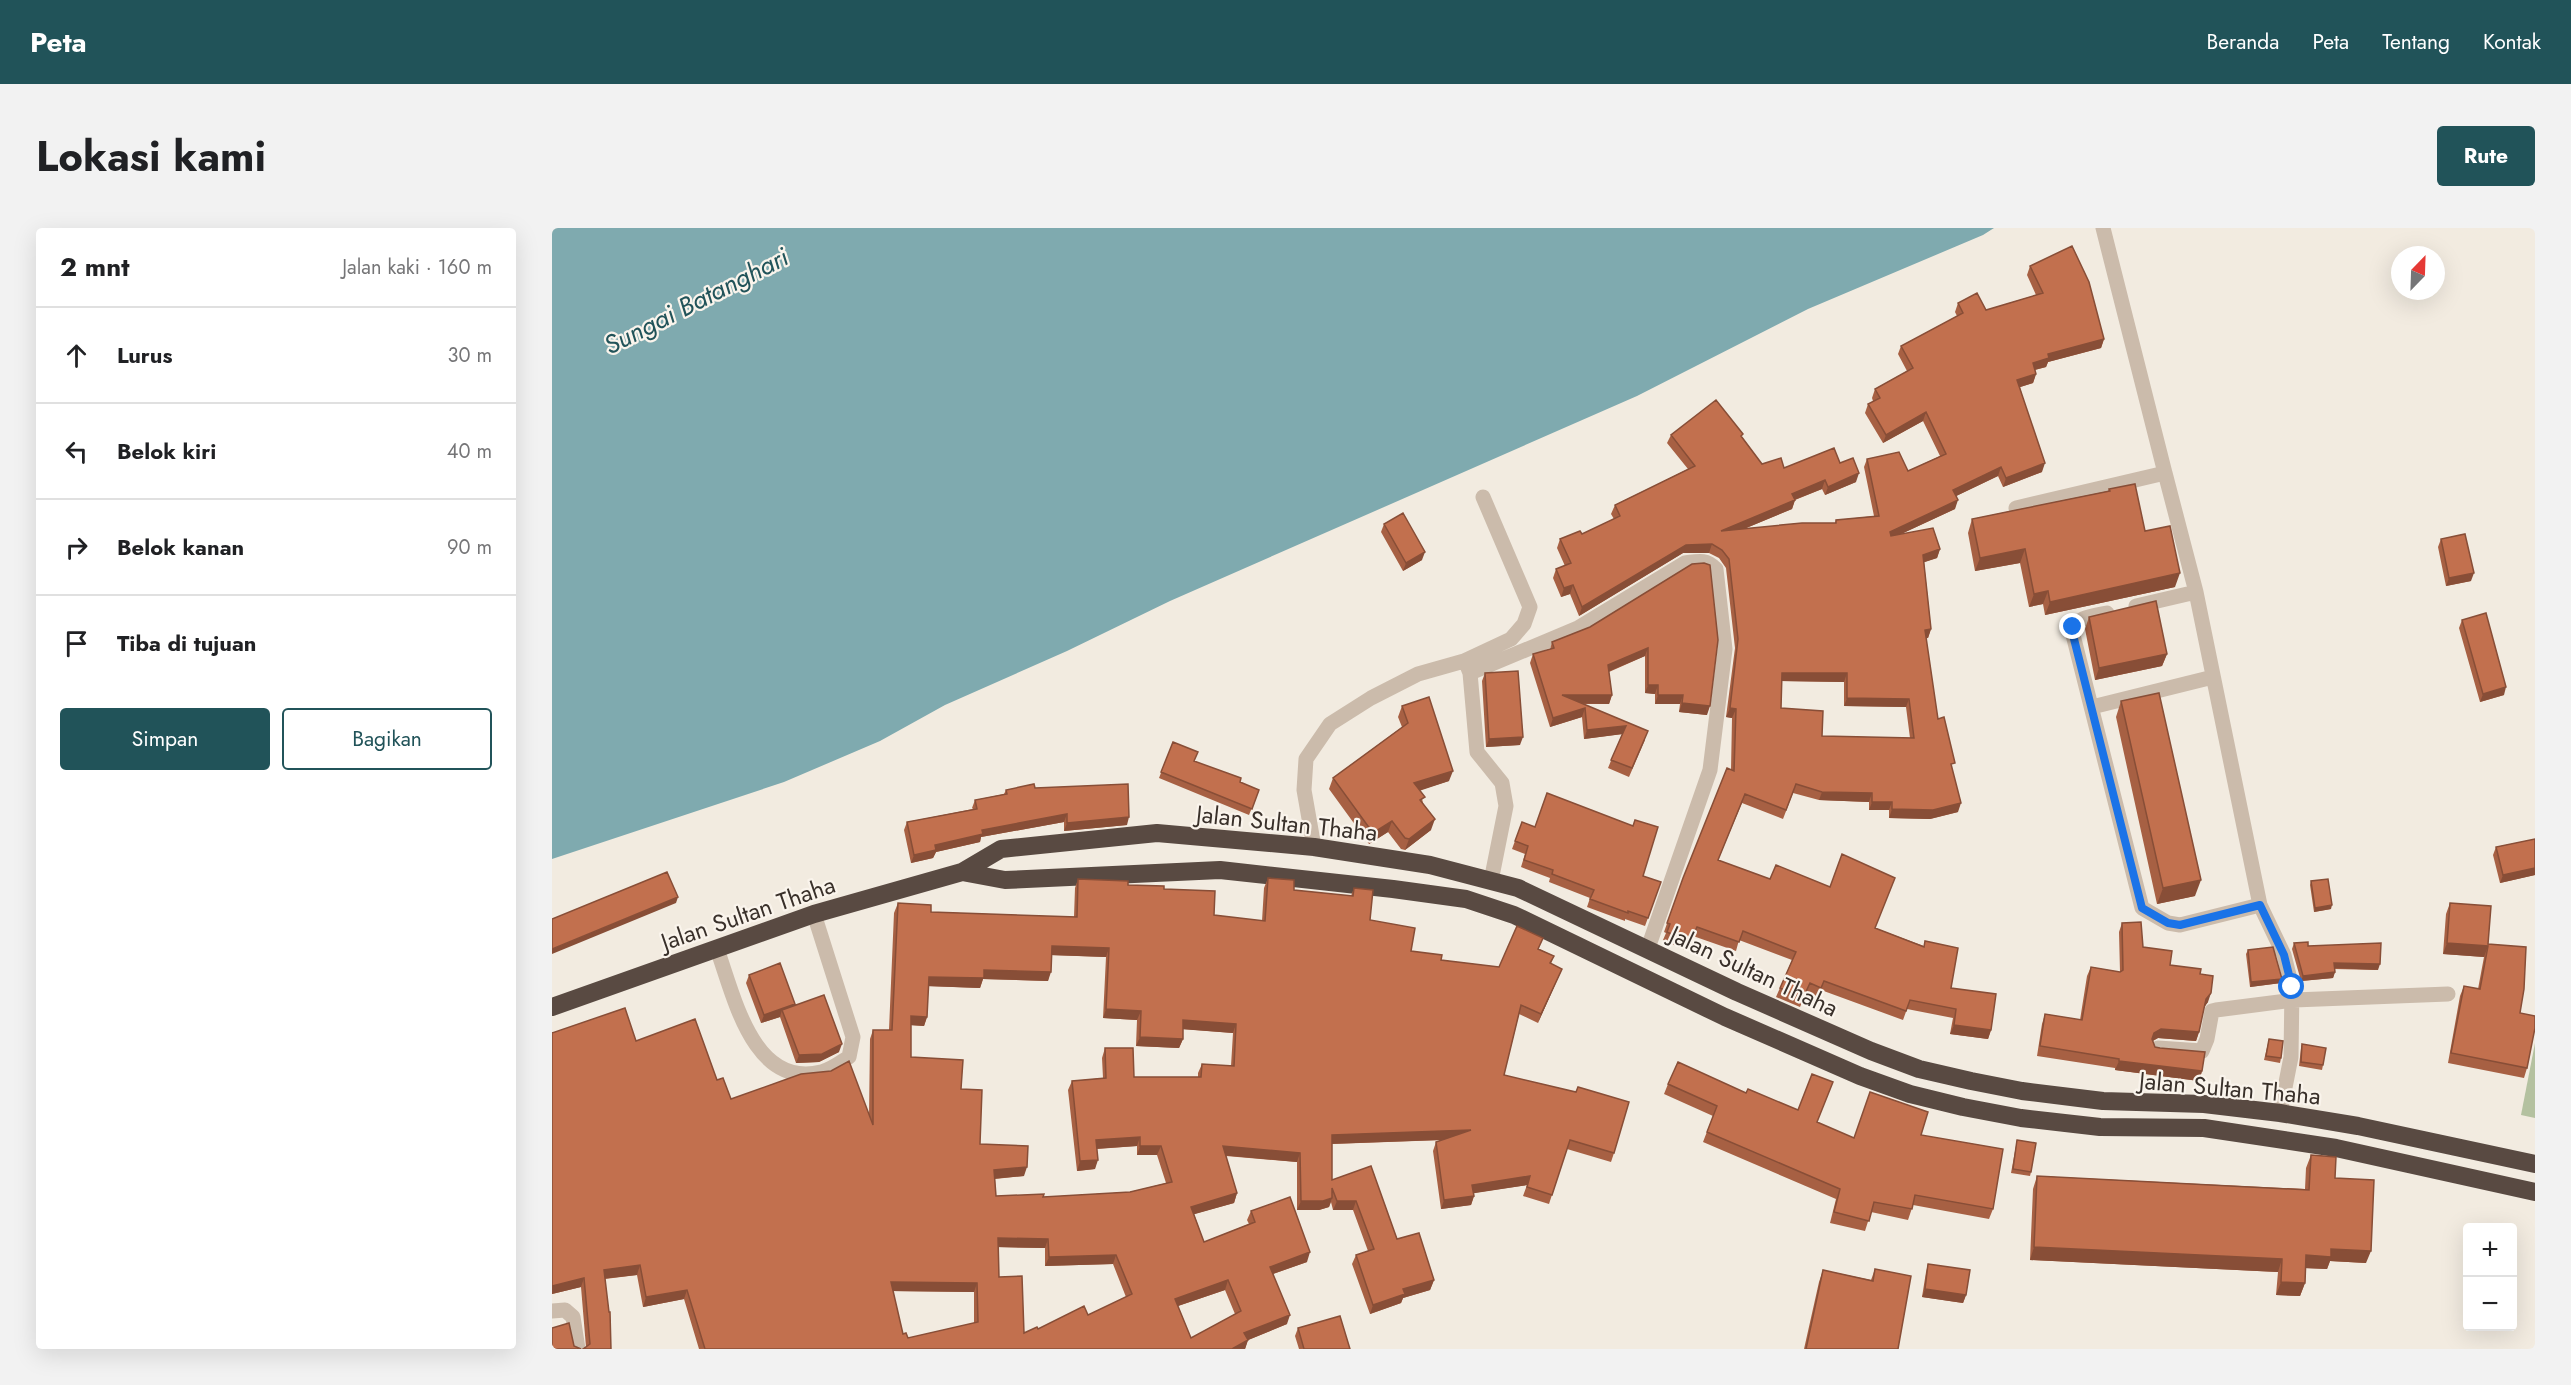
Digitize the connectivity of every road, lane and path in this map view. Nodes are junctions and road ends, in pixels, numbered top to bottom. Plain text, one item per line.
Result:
1 (2103, 228) edge
2 (2165, 473) junction
3 (1483, 497) dead end
4 (2016, 508) edge
5 (2196, 592) junction
6 (1467, 667) junction
7 (2213, 677) junction
8 (2092, 707) junction
9 (1314, 846) junction
10 (962, 872) junction
11 (1312, 880) junction
12 (1491, 881) junction
13 (2260, 905) junction
14 (814, 914) junction
15 (1648, 948) junction
16 (717, 950) junction
17 (1737, 992) junction
18 (2448, 994) dead end
19 (2294, 1000) junction
20 (552, 1007) edge
21 (1725, 1017) junction
22 (2158, 1047) edge
23 (2280, 1113) junction
24 (2276, 1140) junction
25 (2535, 1164) edge
26 (2535, 1192) edge
27 (552, 1311) edge
28 (578, 1349) edge

1 - 2 street
2 - 4 street
2 - 5 street
3 - 6 street
5 - 7 street
5 - 8 street
6 - 9 street
6 - 12 street
6 - 15 street
7 - 8 street
7 - 13 street
8 - 13 street
9 - 10 highway, Jalan Sultan Thaha
9 - 11 highway
9 - 12 highway, Jalan Sultan Thaha
10 - 11 highway, Jalan Sultan Thaha
10 - 14 highway, Jalan Sultan Thaha
11 - 21 highway, Jalan Sultan Thaha
12 - 15 highway, Jalan Sultan Thaha
13 - 19 street
14 - 16 highway, Jalan Sultan Thaha
14 - 16 street
15 - 17 highway, Jalan Sultan Thaha
16 - 20 highway, Jalan Sultan Thaha
17 - 21 highway
17 - 23 highway, Jalan Sultan Thaha
18 - 19 street
19 - 22 street
19 - 23 street
21 - 24 highway, Jalan Sultan Thaha
23 - 24 highway
23 - 25 highway, Jalan Sultan Thaha
24 - 26 highway, Jalan Sultan Thaha
27 - 28 street

